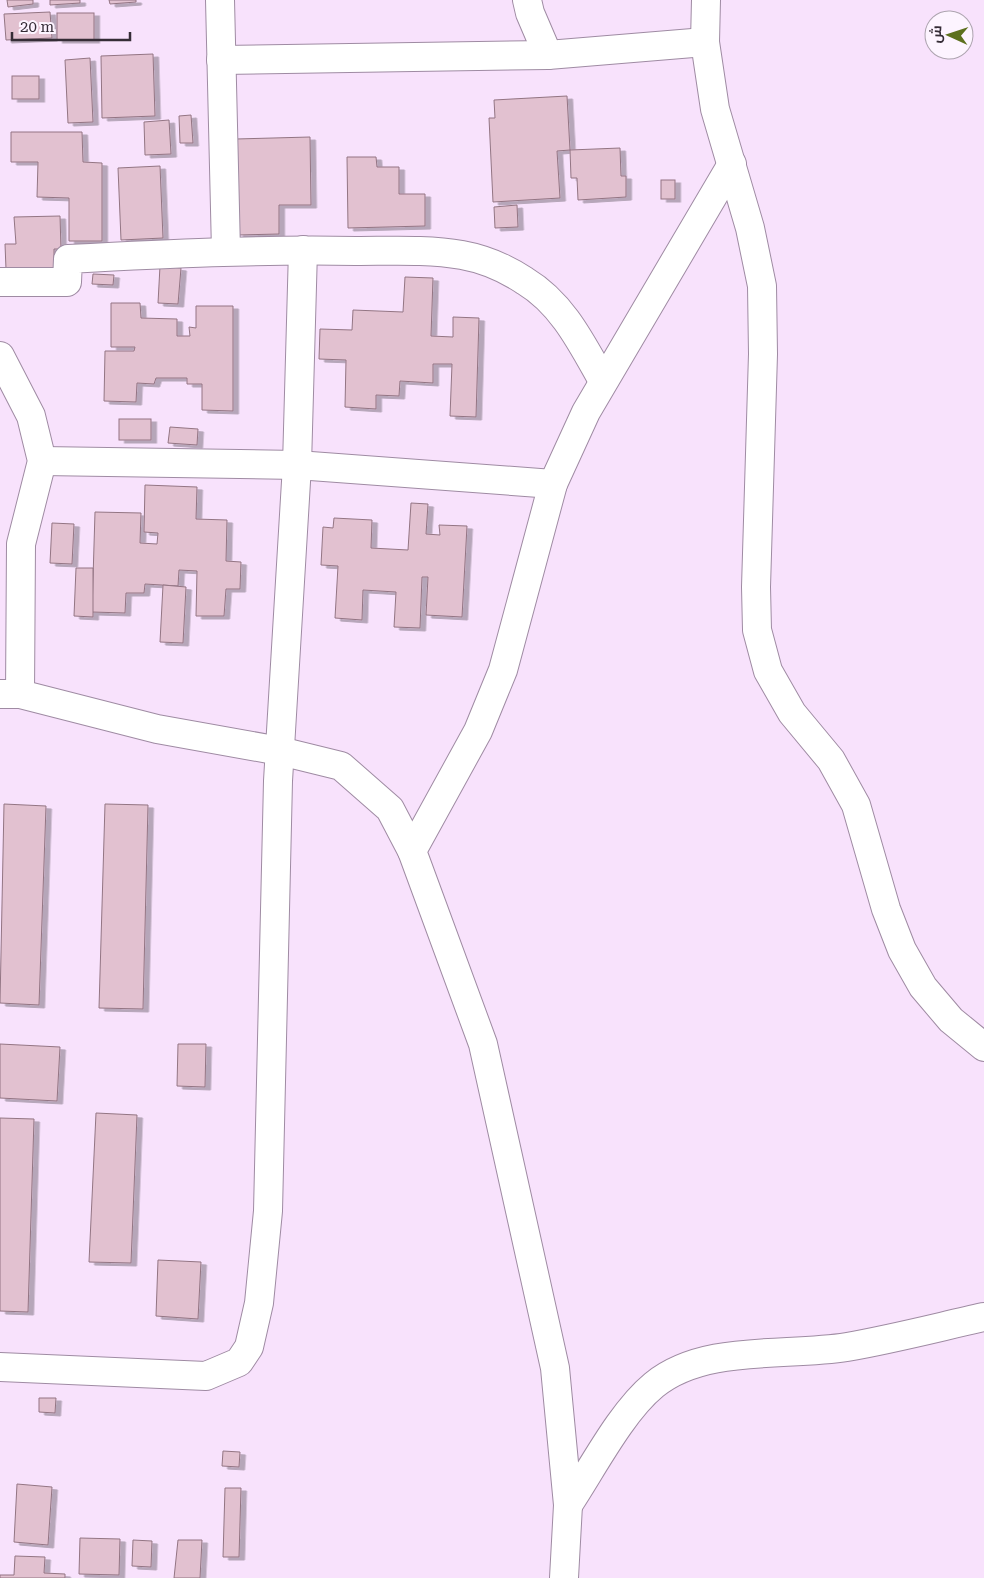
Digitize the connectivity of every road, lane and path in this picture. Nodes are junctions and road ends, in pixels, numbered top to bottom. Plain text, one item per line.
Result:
1 (220, 0) edge
2 (527, 0) edge
3 (706, 0) edge
4 (705, 42) junction
5 (548, 54) junction
6 (222, 60) junction
7 (732, 164) junction
8 (303, 250) junction
9 (226, 251) junction
10 (0, 282) edge
11 (0, 356) edge
12 (603, 381) junction
13 (42, 461) junction
14 (297, 465) junction
15 (553, 484) junction
16 (10, 694) edge
17 (280, 751) junction
18 (412, 851) junction
19 (984, 1048) edge
20 (984, 1317) edge
21 (0, 1367) edge
22 (568, 1505) junction
23 (564, 1578) edge

1 - 6 street
2 - 5 street
3 - 4 street
4 - 5 street
4 - 7 street
5 - 6 street
6 - 9 street
7 - 12 street
7 - 19 street
8 - 9 street
8 - 12 street
8 - 14 street
9 - 10 street
11 - 13 street
12 - 15 street
13 - 14 street
13 - 16 street
14 - 15 street
14 - 17 street
15 - 18 street
16 - 17 street
17 - 18 street
17 - 21 street
18 - 22 street
20 - 22 street
22 - 23 street

